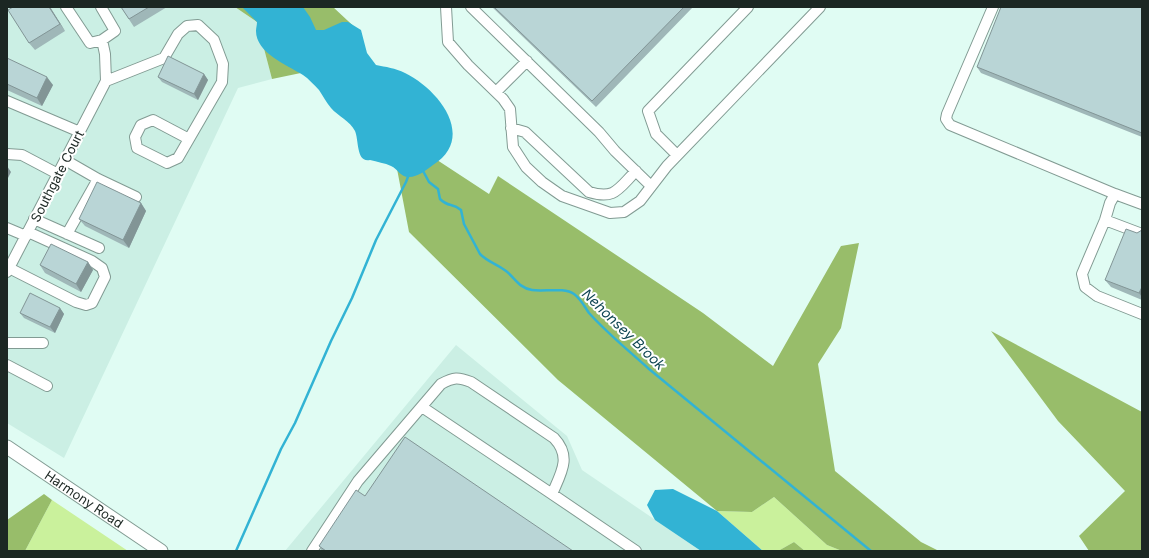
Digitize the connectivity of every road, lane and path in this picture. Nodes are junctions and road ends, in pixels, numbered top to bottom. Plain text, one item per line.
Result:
1 (66, 7) edge
2 (100, 7) edge
3 (446, 7) edge
4 (471, 7) edge
5 (748, 7) edge
6 (820, 7) edge
7 (993, 7) edge
8 (102, 40) junction
9 (527, 61) junction
10 (106, 81) junction
11 (496, 92) junction
12 (7, 101) edge
13 (511, 128) junction
14 (80, 132) junction
15 (189, 139) junction
16 (7, 154) edge
17 (677, 155) junction
18 (65, 160) junction
19 (636, 171) junction
20 (58, 174) junction
21 (98, 179) junction
22 (651, 186) junction
23 (1115, 194) junction
24 (136, 197) dead end
25 (1142, 204) edge
26 (34, 219) junction
27 (1105, 220) junction
28 (7, 228) edge
29 (27, 234) junction
30 (67, 234) junction
31 (1142, 234) edge
32 (99, 248) dead end
33 (8, 270) edge
34 (1142, 314) edge
35 (43, 343) dead end
36 (7, 344) edge
37 (7, 365) edge
38 (47, 386) dead end
39 (422, 407) junction
40 (7, 447) edge
41 (552, 494) junction
42 (161, 551) edge
43 (312, 551) edge
44 (636, 551) edge

1 - 8 street
2 - 8 street
3 - 11 street
4 - 9 street
5 - 17 street
6 - 17 street
7 - 23 street
8 - 10 street
9 - 11 street
9 - 19 street
10 - 14 street, Southgate Court
10 - 15 street
11 - 13 street
12 - 14 street
13 - 19 street
13 - 22 street
14 - 18 street, Southgate Court
15 - 15 street
16 - 20 street
17 - 22 street
18 - 20 street, Southgate Court
18 - 21 street
19 - 22 street
20 - 26 street, Southgate Court
21 - 24 street
21 - 30 street
23 - 25 street
23 - 27 street
26 - 29 street, Southgate Court
26 - 30 street
27 - 31 street
27 - 34 street
28 - 29 street
29 - 33 street, Southgate Court
29 - 33 street
30 - 32 street
35 - 36 street
37 - 38 street
39 - 41 street
39 - 41 street
39 - 43 street
40 - 42 main road, Harmony Road
41 - 44 street

